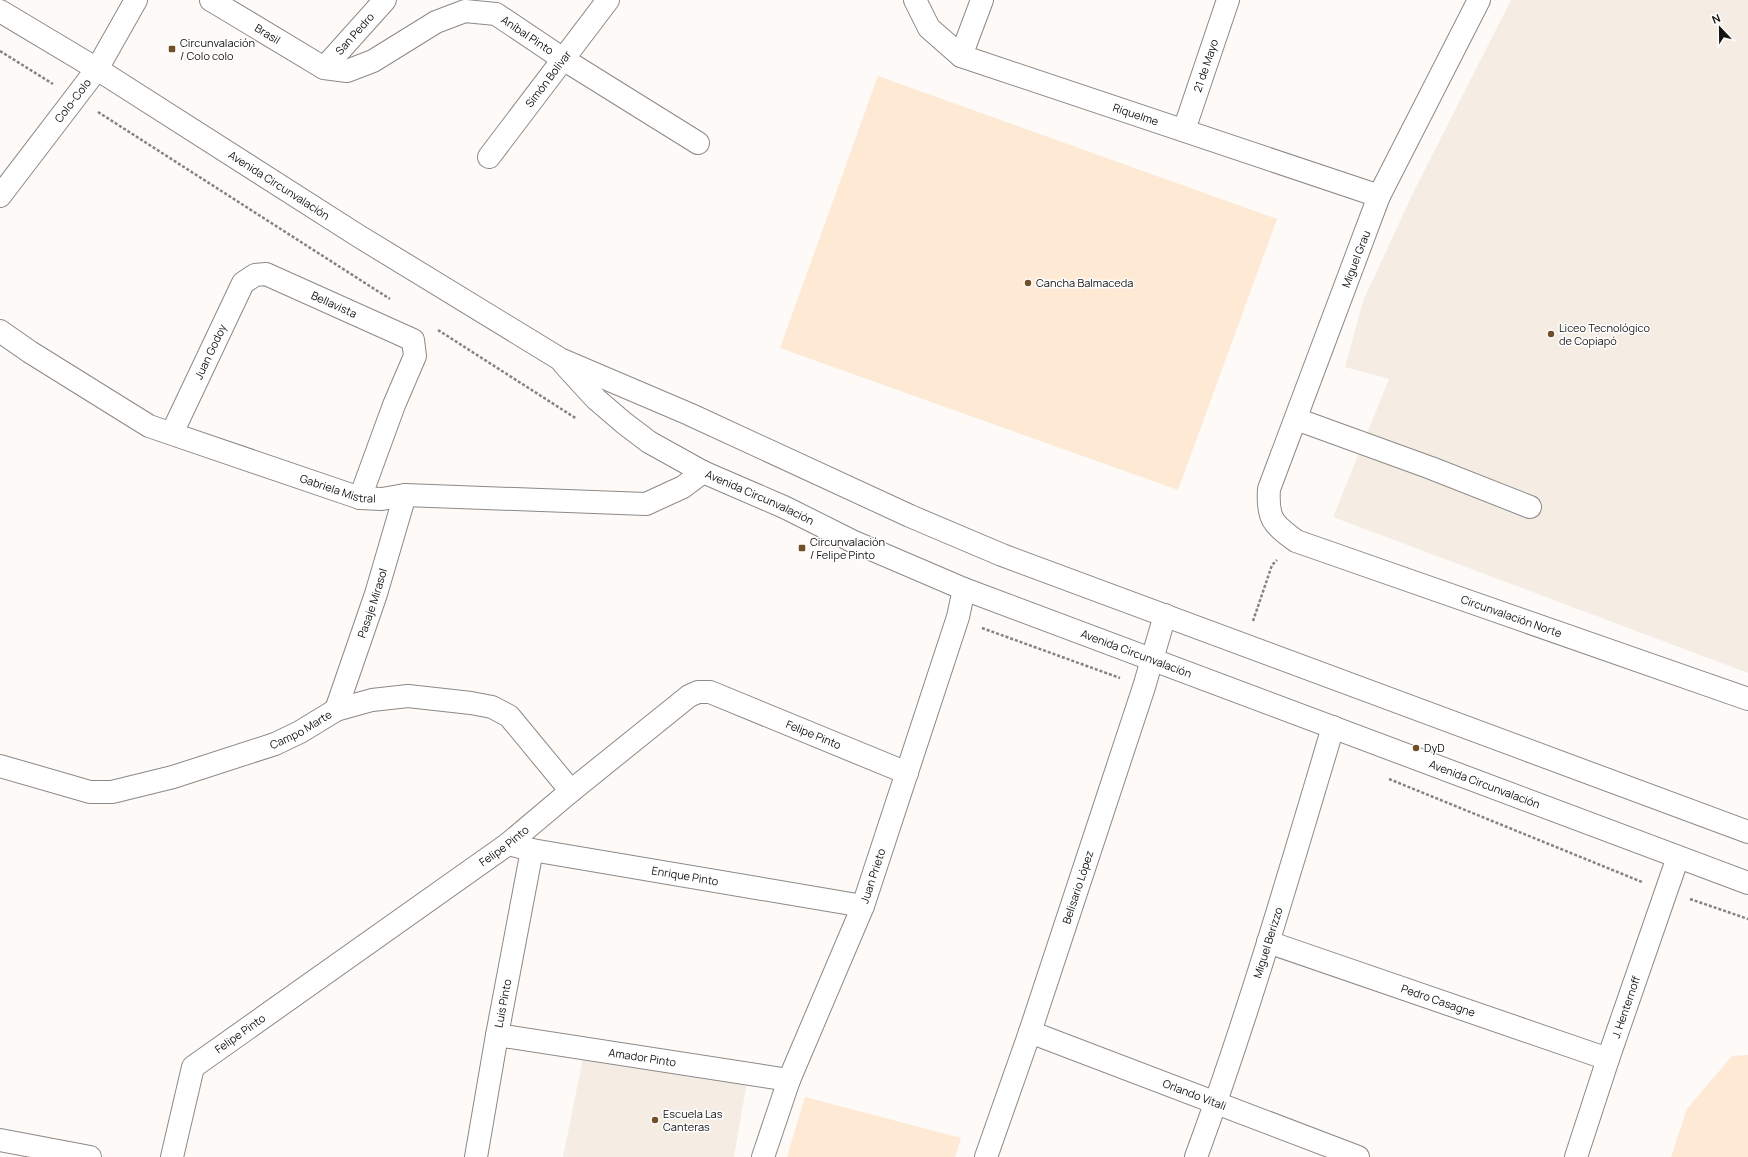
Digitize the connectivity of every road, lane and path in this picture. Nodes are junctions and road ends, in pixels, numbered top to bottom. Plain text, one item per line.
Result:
1 (136, 0) edge
2 (211, 0) edge
3 (385, 0) edge
4 (608, 0) edge
5 (915, 0) edge
6 (982, 0) edge
7 (1228, 0) edge
8 (1478, 0) edge
9 (0, 11) edge
10 (961, 56) junction
11 (563, 59) junction
12 (324, 68) junction
13 (97, 69) junction
14 (1184, 130) junction
15 (698, 143) dead end
16 (489, 157) dead end
17 (0, 196) edge
18 (1379, 196) junction
19 (255, 275) joint
20 (0, 331) edge
21 (560, 359) junction
22 (1296, 418) junction
23 (172, 433) junction
24 (703, 472) junction
25 (405, 495) junction
26 (360, 498) junction
27 (1530, 507) dead end
28 (1277, 527) joint
29 (1296, 541) junction
30 (964, 589) junction
31 (1165, 615) junction
32 (1245, 645) junction
33 (1152, 660) junction
34 (1748, 699) edge
35 (336, 710) junction
36 (1333, 727) junction
37 (0, 766) edge
38 (908, 773) junction
39 (571, 791) junction
40 (1748, 832) edge
41 (508, 844) junction
42 (532, 850) junction
43 (1678, 857) junction
44 (1748, 883) edge
45 (863, 906) junction
46 (1268, 942) junction
47 (1030, 1032) junction
48 (497, 1035) junction
49 (1608, 1059) junction
50 (789, 1080) junction
51 (1216, 1103) junction
52 (0, 1140) edge
53 (90, 1157) edge
54 (172, 1157) edge
55 (476, 1157) edge
56 (763, 1157) edge
57 (986, 1157) edge
58 (1196, 1157) edge
59 (1358, 1157) edge
60 (1576, 1157) edge

1 - 13 street, Colo-Colo
2 - 12 street, Brasil
3 - 12 street, San Pedro
4 - 11 street, Simón Bolívar
5 - 10 street, Riquelme
6 - 10 street
7 - 14 street, 21 de Mayo
8 - 18 street, Miguel Grau
9 - 13 street, Avenida Circunvalación
10 - 14 street, Riquelme
11 - 12 street, Aníbal Pinto
11 - 15 street, Aníbal Pinto
11 - 16 street, Simón Bolívar
13 - 17 street, Colo-Colo
13 - 21 street, Avenida Circunvalación
14 - 18 street, Riquelme
18 - 22 street, Miguel Grau
19 - 23 street, Juan Godoy
19 - 26 street, Bellavista
20 - 23 street, Gabriela Mistral
21 - 24 street, Avenida Circunvalación
21 - 31 street, Avenida Circunvalación
22 - 27 street
22 - 28 street, Miguel Grau
23 - 26 street, Gabriela Mistral
24 - 25 street, Gabriela Mistral
24 - 30 street, Avenida Circunvalación
25 - 26 street, Gabriela Mistral
25 - 35 street, Pasaje Mirasol
28 - 29 street, Circunvalación Norte
29 - 32 path
29 - 34 street, Circunvalación Norte
30 - 33 street, Avenida Circunvalación
30 - 38 street, Juan Prieto
31 - 32 street, Avenida Circunvalación
31 - 33 street, Belisario López
32 - 40 street, Avenida Circunvalación
33 - 36 street, Avenida Circunvalación
33 - 47 street, Belisario López
35 - 37 street, Campo Marte
35 - 39 street, Campo Marte
36 - 43 street, Avenida Circunvalación
36 - 46 street, Miguel Berizzo
38 - 39 street, Felipe Pinto
38 - 45 street, Juan Prieto
39 - 41 street, Felipe Pinto
41 - 42 street, Enrique Pinto
41 - 54 street, Felipe Pinto
42 - 45 street, Enrique Pinto
42 - 48 street, Luis Pinto
43 - 44 street, Avenida Circunvalación
43 - 49 street, J. Henternoff
45 - 50 street, Juan Prieto
46 - 49 street, Pedro Casagne
46 - 51 street, Miguel Berizzo
47 - 51 street, Orlando Vitali
47 - 57 street, Belisario López
48 - 50 street, Amador Pinto
48 - 55 street, Luis Pinto
49 - 60 street, J. Henternoff
50 - 56 street, Juan Prieto
51 - 58 street, Miguel Berizzo
51 - 59 street, Orlando Vitali
52 - 53 street

